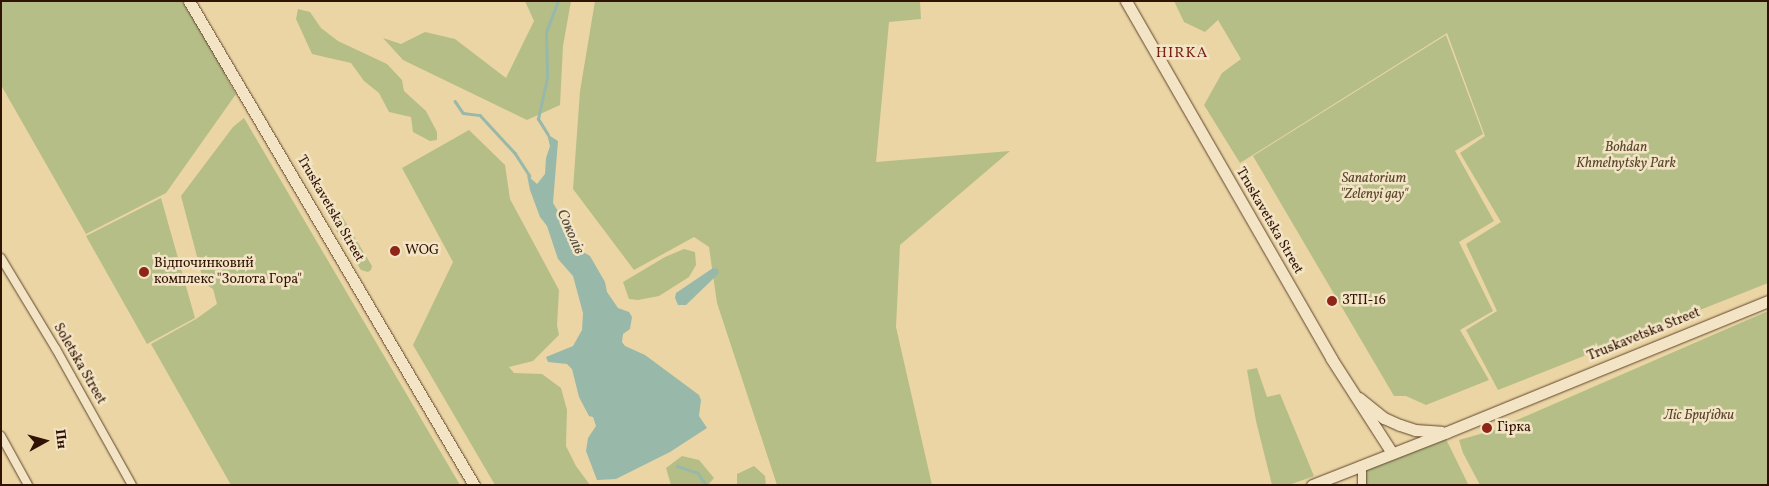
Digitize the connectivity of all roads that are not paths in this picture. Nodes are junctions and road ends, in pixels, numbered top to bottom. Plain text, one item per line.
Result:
1 (188, 1) edge
2 (1126, 1) edge
3 (1, 258) edge
4 (1768, 301) edge
5 (1350, 390) junction
6 (1447, 432) junction
7 (1, 436) edge
8 (1392, 453) junction
9 (1362, 465) junction
10 (28, 485) edge
11 (132, 485) edge
12 (474, 485) edge
13 (1312, 485) edge
14 (1362, 485) edge

1 - 12 main road, Truskavetska Street
2 - 5 main road, Truskavetska Street
3 - 11 street, Soletska Street
4 - 6 main road, Truskavetska Street
5 - 6 main road
5 - 8 main road, Truskavetska Street
6 - 8 main road, Truskavetska Street
7 - 10 street
8 - 9 main road, Truskavetska Street
9 - 13 main road, Truskavetska Street
9 - 14 street

